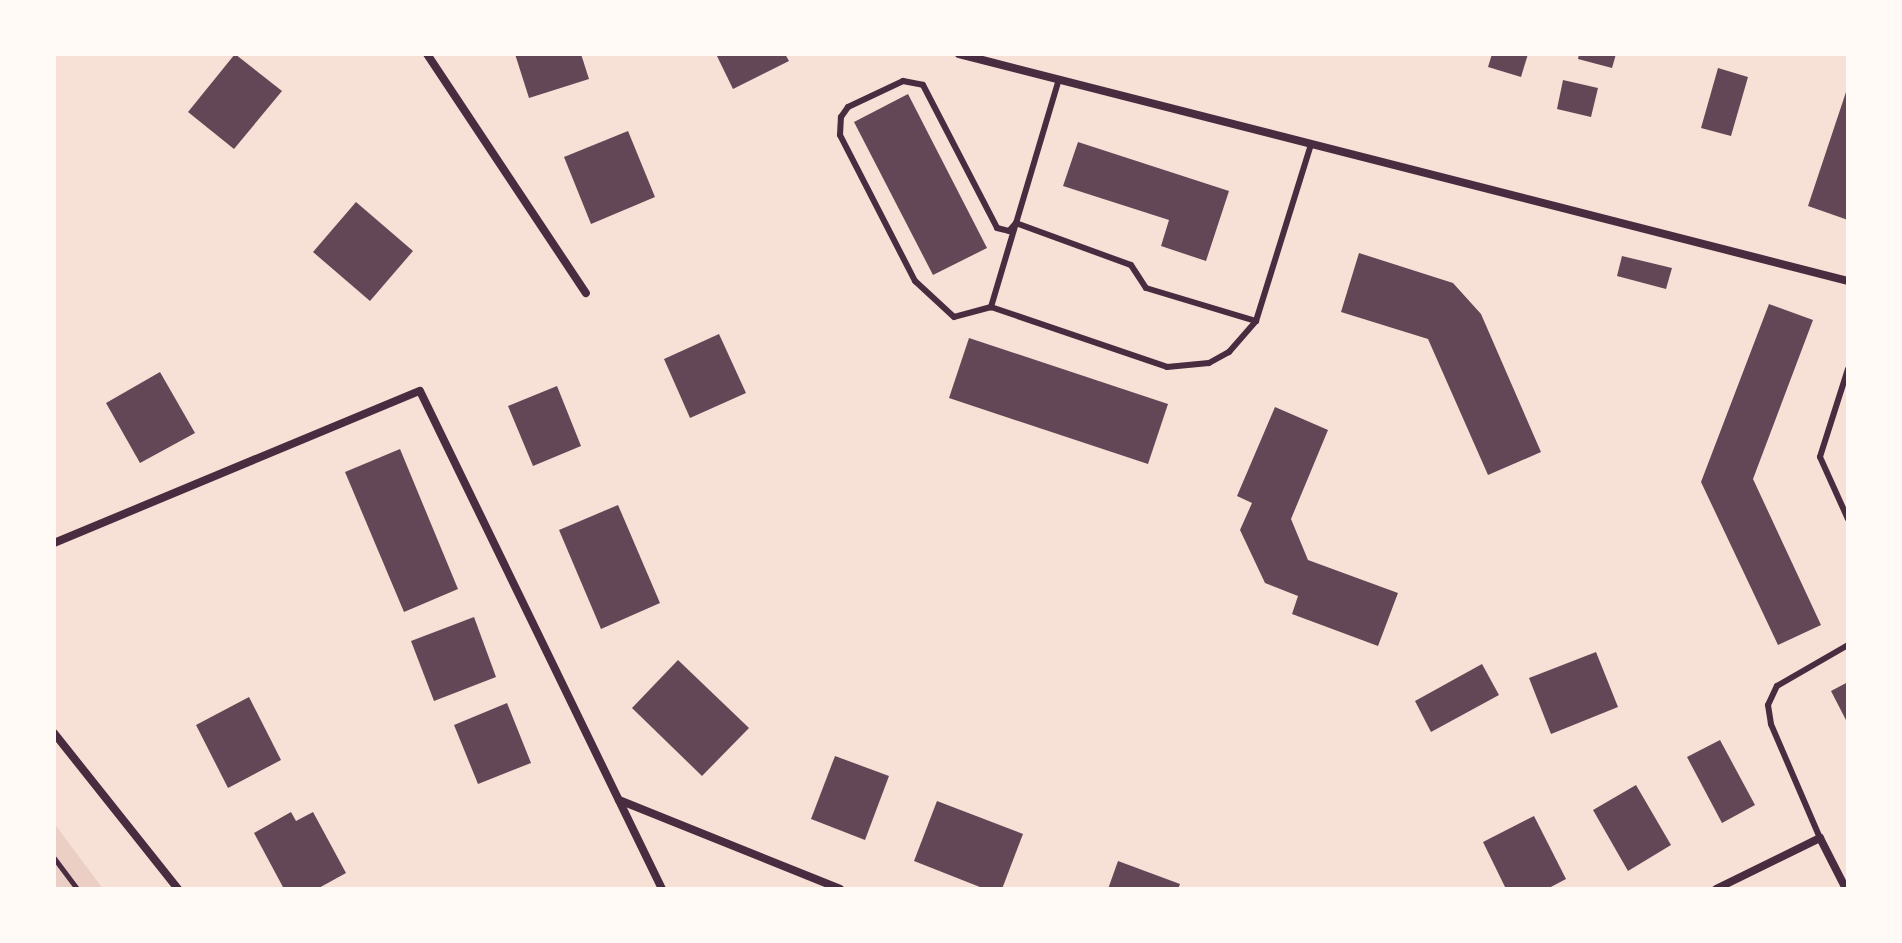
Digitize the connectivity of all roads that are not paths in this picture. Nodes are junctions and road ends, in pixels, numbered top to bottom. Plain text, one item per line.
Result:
1 (427, 54) edge
2 (959, 54) edge
3 (1059, 79) junction
4 (1311, 144) junction
5 (1016, 223) junction
6 (1848, 281) edge
7 (586, 293) dead end
8 (991, 307) junction
9 (1256, 321) junction
10 (1848, 369) edge
11 (1848, 519) edge
12 (54, 543) edge
13 (1848, 645) edge
14 (54, 733) edge
15 (618, 799) junction
16 (1820, 838) junction
17 (178, 889) edge
18 (662, 889) edge
19 (840, 889) edge
20 (1716, 889) edge
21 (1846, 889) edge

1 - 7 street
2 - 3 street
3 - 4 street
3 - 5 lane
4 - 6 street
4 - 9 lane
5 - 8 lane
5 - 8 lane
5 - 9 lane
8 - 9 lane
10 - 11 lane
12 - 15 street
13 - 16 lane
14 - 17 street
15 - 18 street
15 - 19 street
16 - 20 street
16 - 21 street

